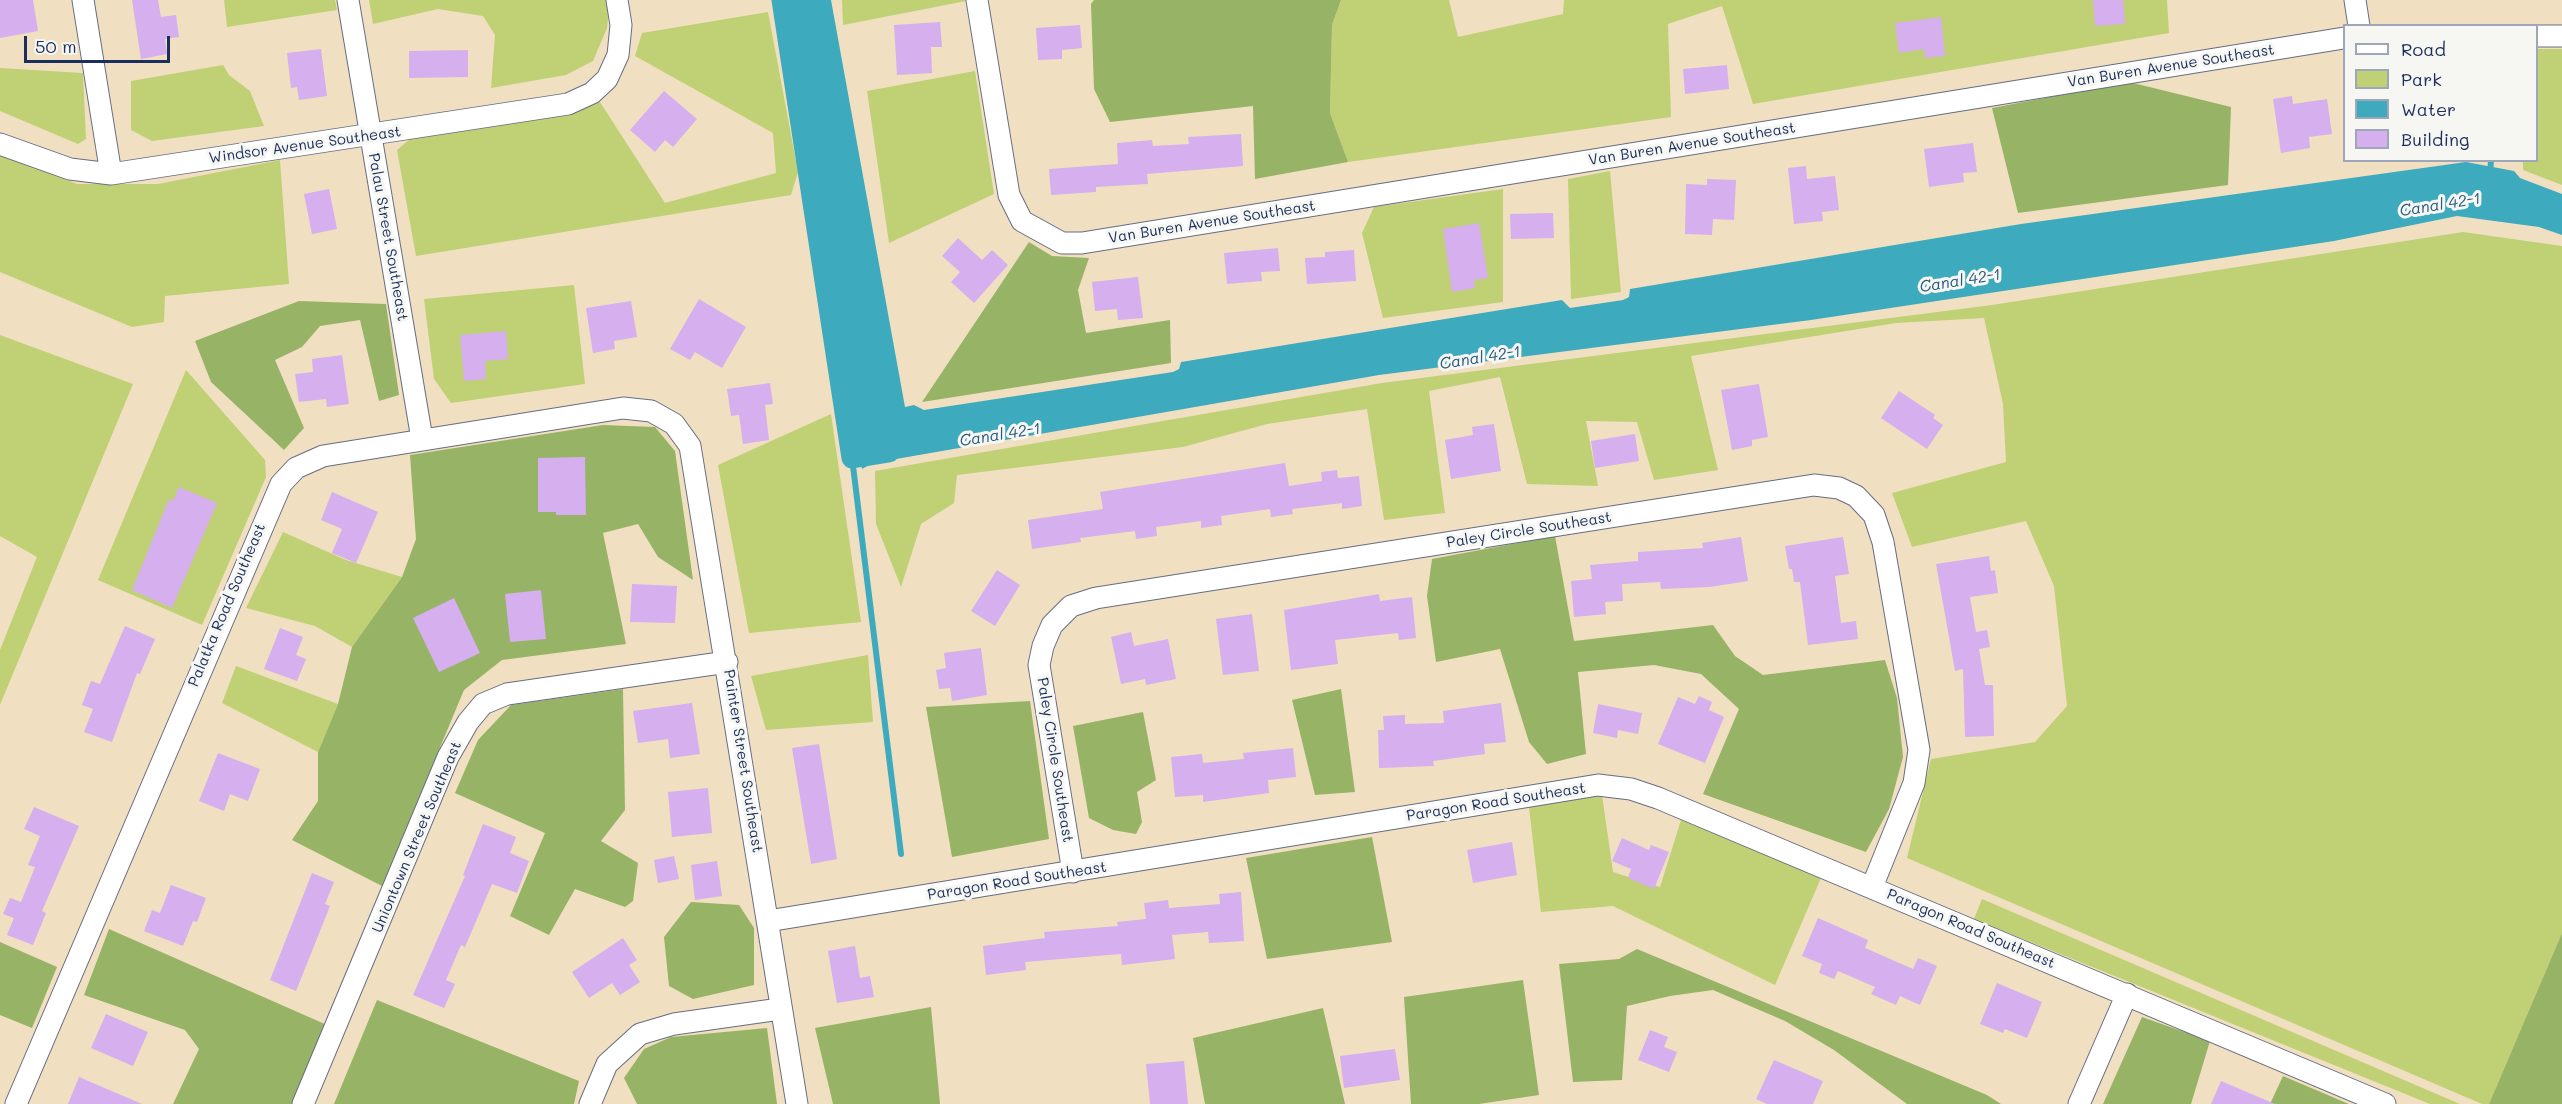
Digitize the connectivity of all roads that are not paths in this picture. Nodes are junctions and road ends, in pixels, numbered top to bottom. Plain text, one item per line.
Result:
1 (83, 0) edge
2 (348, 0) edge
3 (617, 0) edge
4 (977, 0) edge
5 (2355, 0) edge
6 (2359, 24) edge
7 (2538, 36) edge
8 (2562, 36) edge
9 (2343, 38) edge
10 (371, 135) junction
11 (0, 144) edge
12 (111, 174) junction
13 (674, 424) joint
14 (422, 439) junction
15 (727, 662) junction
16 (1073, 872) junction
17 (1872, 887) junction
18 (768, 921) junction
19 (2127, 994) junction
20 (780, 1010) junction
21 (16, 1104) edge
22 (303, 1104) edge
23 (590, 1104) edge
24 (797, 1104) edge
25 (2079, 1104) edge
26 (2385, 1104) edge

1 - 12 street
2 - 10 street, Palau Street Southeast
3 - 10 street, Windsor Avenue Southeast
4 - 9 street, Van Buren Avenue Southeast
5 - 6 street
7 - 8 street
10 - 12 street, Windsor Avenue Southeast
10 - 14 street, Palau Street Southeast
11 - 12 street, Windsor Avenue Southeast
13 - 14 street, Palatka Road Southeast
13 - 15 street, Painter Street Southeast
14 - 21 street, Palatka Road Southeast
15 - 18 street, Painter Street Southeast
15 - 22 street, Uniontown Street Southeast
16 - 17 street, Paragon Road Southeast
16 - 17 street, Paley Circle Southeast
16 - 18 street, Paragon Road Southeast
17 - 19 street, Paragon Road Southeast
18 - 20 street, Painter Street Southeast
19 - 25 street
19 - 26 street, Paragon Road Southeast
20 - 23 street
20 - 24 street, Painter Street Southeast

